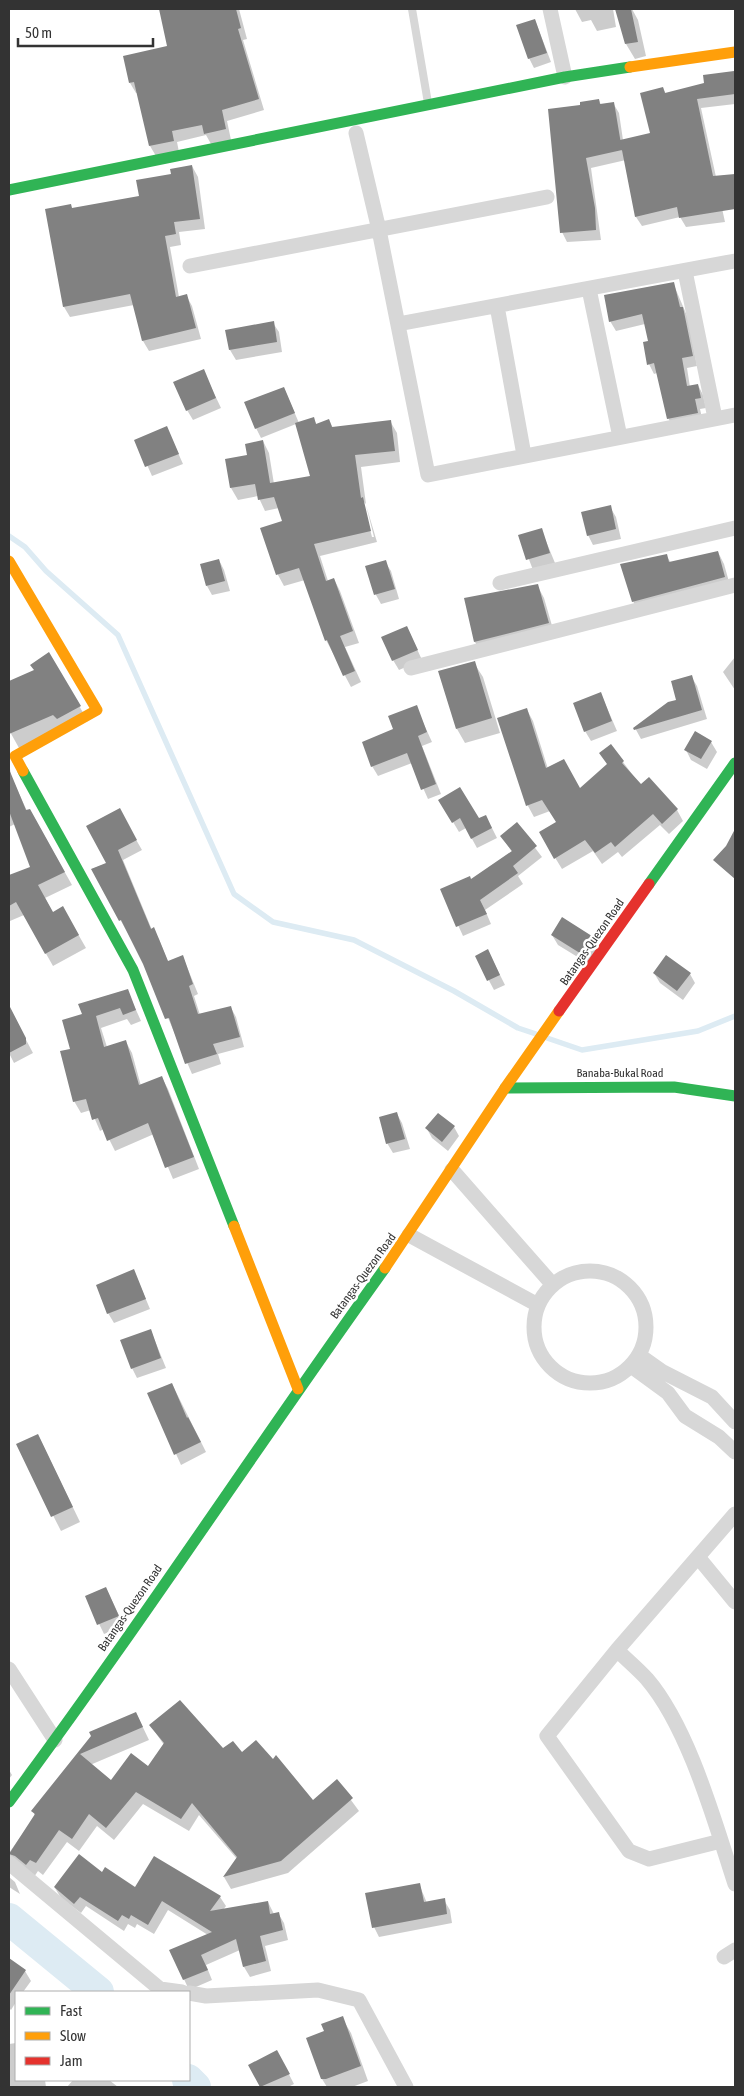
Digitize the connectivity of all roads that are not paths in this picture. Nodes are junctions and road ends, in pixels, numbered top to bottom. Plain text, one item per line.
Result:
1 (412, 9) edge
2 (550, 9) edge
3 (735, 52) edge
4 (565, 77) junction
5 (428, 103) junction
6 (356, 133) dead end
7 (9, 190) edge
8 (547, 197) dead end
9 (379, 230) junction
10 (735, 261) edge
11 (190, 266) dead end
12 (685, 271) junction
13 (589, 289) junction
14 (497, 306) junction
15 (398, 324) junction
16 (735, 415) edge
17 (715, 418) junction
18 (620, 437) junction
19 (524, 455) junction
20 (735, 528) edge
21 (9, 561) edge
22 (500, 583) dead end
23 (735, 585) edge
24 (411, 668) dead end
25 (735, 762) edge
26 (505, 1088) junction
27 (735, 1096) edge
28 (452, 1170) junction
29 (409, 1235) junction
30 (553, 1285) junction
31 (538, 1305) junction
32 (635, 1360) junction
33 (298, 1389) junction
34 (734, 1421) edge
35 (719, 1437) junction
36 (735, 1452) edge
37 (735, 1514) edge
38 (698, 1558) junction
39 (735, 1602) edge
40 (617, 1650) junction
41 (9, 1669) edge
42 (55, 1740) junction
43 (9, 1802) edge
44 (721, 1841) junction
45 (9, 1863) edge
46 (735, 1884) edge
47 (175, 1991) edge
48 (190, 1993) edge
49 (406, 2087) edge

1 - 5 lane
2 - 4 street
3 - 4 street
4 - 5 street
5 - 7 street
6 - 9 street
8 - 9 street
9 - 11 street
9 - 15 street
10 - 12 street
12 - 13 street
12 - 17 street
13 - 14 street
13 - 18 street
14 - 15 street
14 - 19 street
15 - 19 street
16 - 17 street
17 - 18 street
18 - 19 street
20 - 22 street
21 - 33 street
23 - 24 street
25 - 26 street, Batangas-Quezon Road
26 - 27 street, Banaba-Bukal Road
26 - 28 street, Batangas-Quezon Road
28 - 29 street, Batangas-Quezon Road
28 - 30 street
29 - 31 street
29 - 33 street, Batangas-Quezon Road
30 - 31 street
30 - 32 street
31 - 32 street
32 - 34 street
32 - 35 street
33 - 42 street, Batangas-Quezon Road
34 - 35 street
35 - 36 street
37 - 38 street
38 - 39 street
38 - 40 street
40 - 44 street
40 - 44 street
41 - 42 street
42 - 43 street, Batangas-Quezon Road
44 - 46 street
45 - 47 street
48 - 49 street

